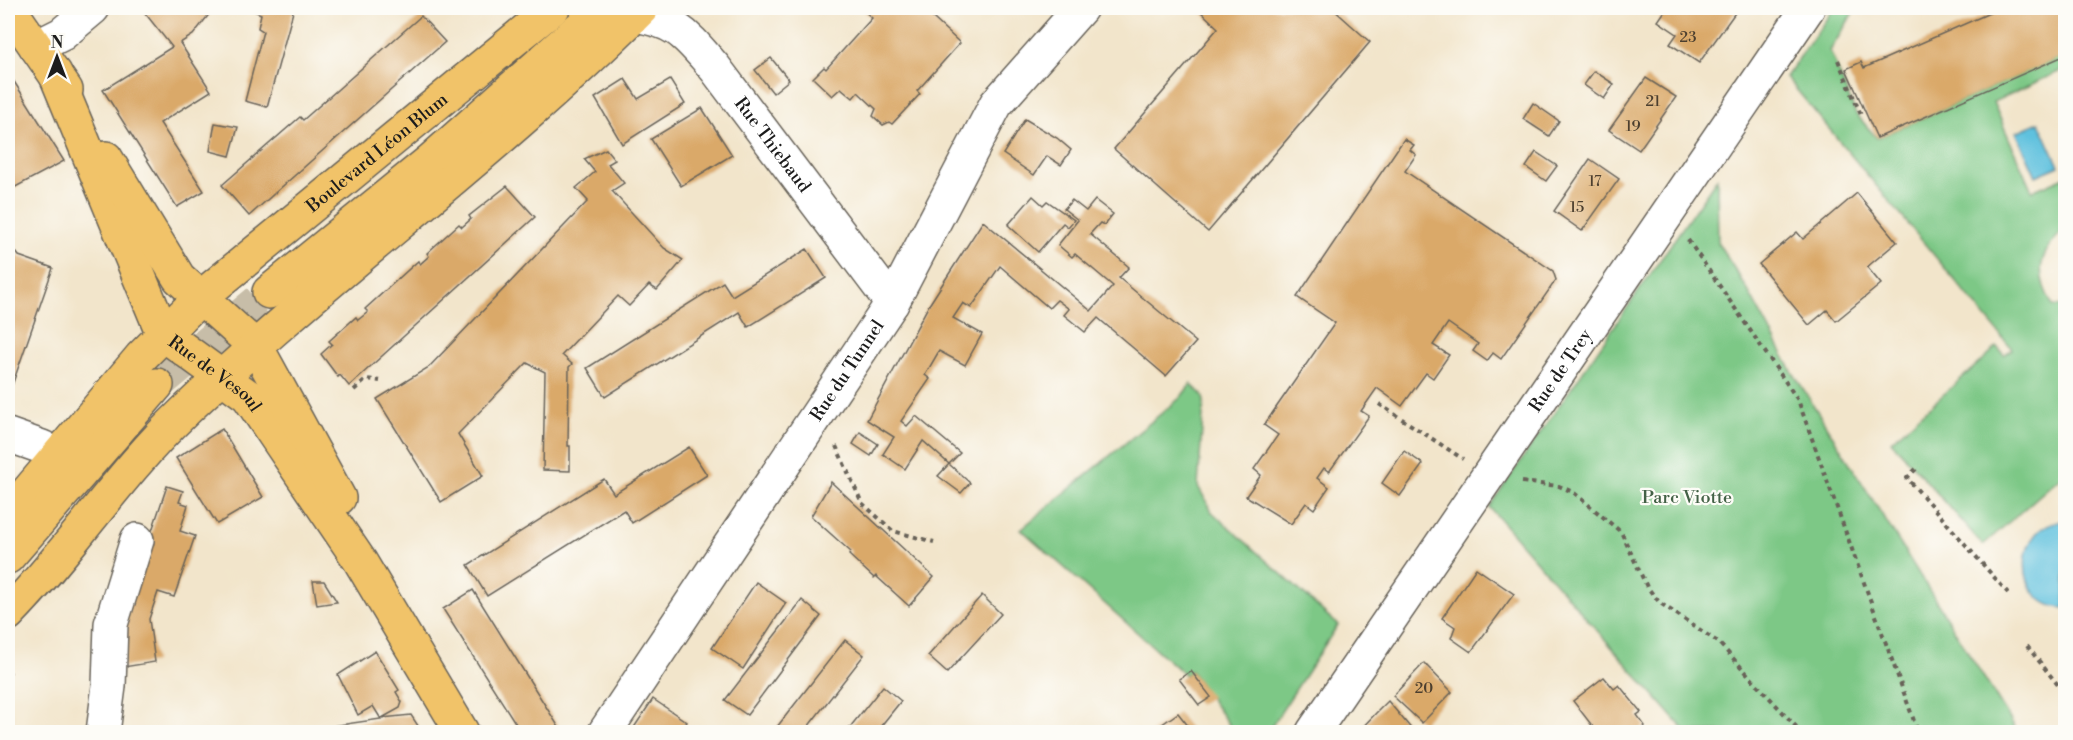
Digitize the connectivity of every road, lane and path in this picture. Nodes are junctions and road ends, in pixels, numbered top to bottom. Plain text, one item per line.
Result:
1 (9, 8) edge
2 (93, 8) edge
3 (553, 8) edge
4 (602, 8) edge
5 (1081, 8) edge
6 (1808, 8) edge
7 (638, 11) edge
8 (46, 60) junction
9 (1838, 60) dead end
10 (1862, 115) dead end
11 (1685, 235) dead end
12 (269, 292) tunnel mouth
13 (201, 297) junction
14 (892, 303) junction
15 (163, 334) junction
16 (257, 348) junction
17 (380, 381) dead end
18 (157, 386) tunnel mouth
19 (235, 387) junction
20 (354, 390) dead end
21 (1379, 405) dead end
22 (8, 435) edge
23 (831, 437) dead end
24 (57, 456) junction
25 (1916, 469) dead end
26 (1501, 479) junction
27 (8, 515) edge
28 (137, 540) dead end
29 (934, 542) dead end
30 (8, 557) edge
31 (360, 561) junction
32 (2008, 593) dead end
33 (8, 614) edge
34 (2027, 646) dead end
35 (2066, 695) edge
36 (103, 732) edge
37 (462, 732) edge
38 (605, 732) edge
39 (1313, 732) edge
40 (1801, 732) edge
41 (1917, 732) edge

1 - 8 main road, Rue de Vesoul
2 - 8 street
3 - 13 main road, Boulevard Léon Blum
4 - 12 main road, Boulevard Léon Blum
5 - 14 street, Rue du Tunnel
6 - 26 street, Rue de Trey
7 - 14 street, Rue Thiebaud
7 - 16 main road
8 - 13 main road, Rue de Vesoul
8 - 15 main road, Rue de Vesoul
9 - 10 path
11 - 41 path
13 - 15 main road, Boulevard Léon Blum
13 - 16 main road, Rue de Vesoul
14 - 38 street, Rue du Tunnel
15 - 19 main road, Rue de Vesoul
15 - 24 main road, Boulevard Léon Blum
16 - 19 main road
16 - 31 main road, Rue de Vesoul
17 - 20 path
18 - 30 main road
19 - 31 main road, Rue de Vesoul
19 - 33 main road
21 - 26 path
22 - 24 street
23 - 29 path
24 - 27 main road, Boulevard Léon Blum
25 - 32 path
26 - 39 street, Rue de Trey
26 - 40 path
28 - 36 street
31 - 37 main road, Rue de Vesoul
34 - 35 path

